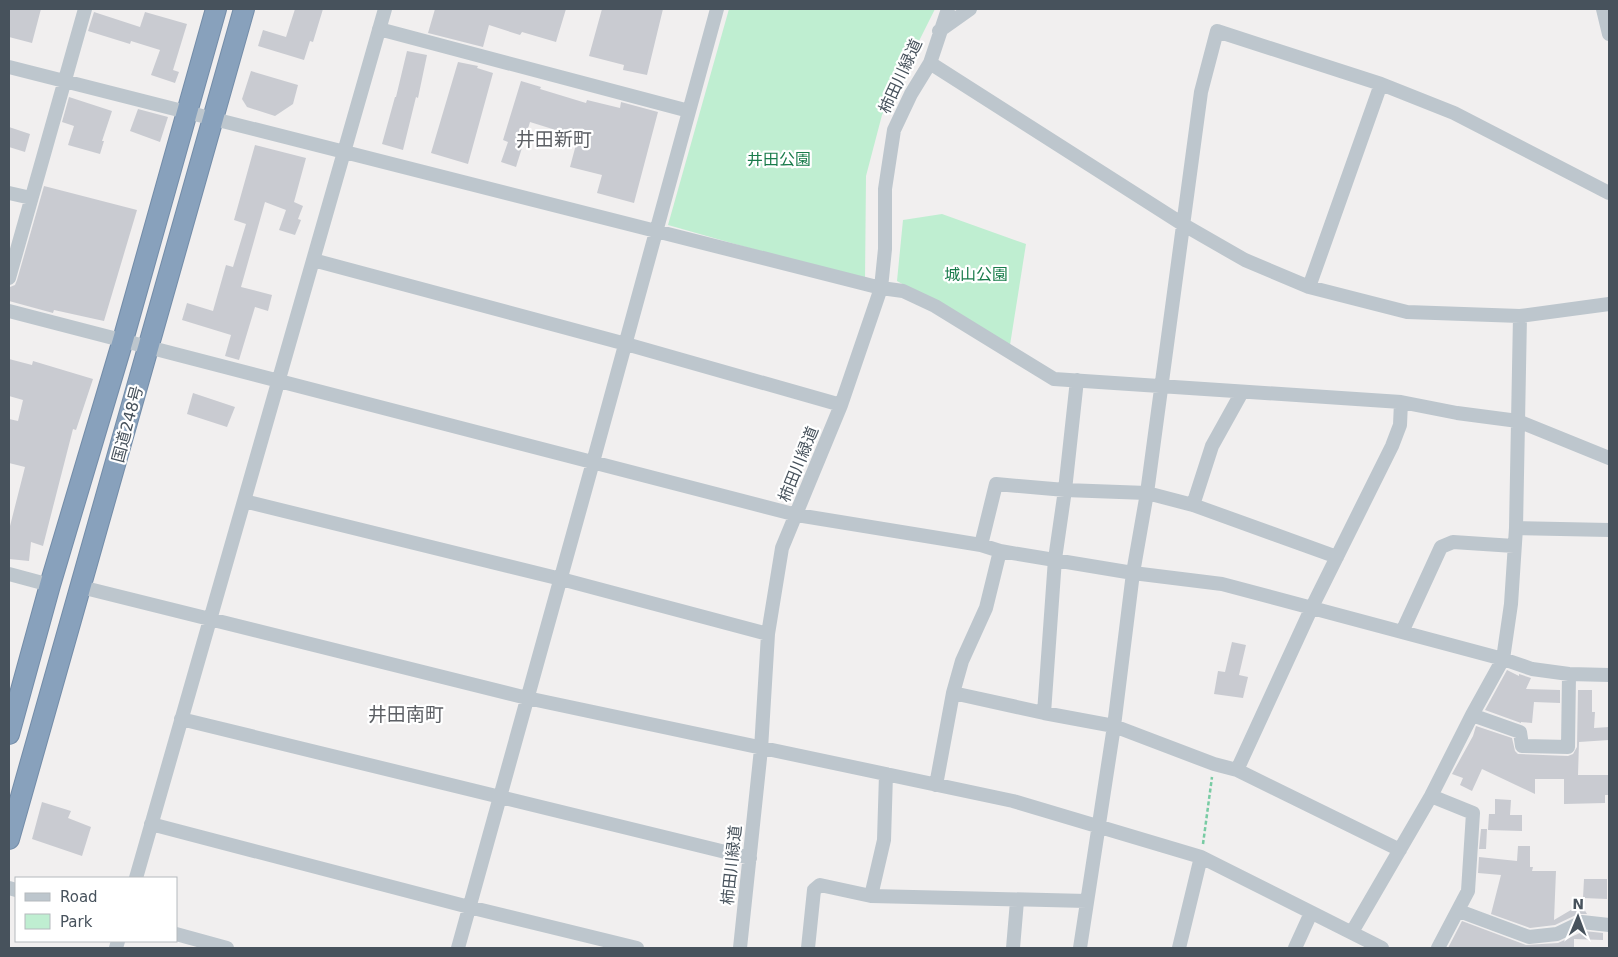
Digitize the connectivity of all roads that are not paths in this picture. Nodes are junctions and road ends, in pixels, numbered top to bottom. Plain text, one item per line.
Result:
1 (85, 9) edge
2 (216, 9) edge
3 (244, 9) edge
4 (385, 9) edge
5 (717, 9) edge
6 (948, 9) edge
7 (970, 9) edge
8 (1603, 9) edge
9 (379, 29) junction
10 (939, 31) junction
11 (1609, 34) edge
12 (930, 63) junction
13 (9, 67) edge
14 (64, 81) junction
15 (1381, 84) junction
16 (689, 111) junction
17 (186, 112) junction
18 (212, 119) junction
19 (344, 152) junction
20 (9, 193) edge
21 (1609, 193) edge
22 (31, 198) junction
23 (1184, 225) junction
24 (656, 231) junction
25 (313, 260) junction
26 (9, 278) edge
27 (1309, 287) junction
28 (881, 288) junction
29 (1609, 304) edge
30 (9, 310) edge
31 (1520, 316) junction
32 (123, 340) junction
33 (626, 344) junction
34 (148, 347) junction
35 (278, 380) junction
36 (1077, 380) junction
37 (1161, 386) junction
38 (1242, 392) junction
39 (1401, 402) junction
40 (841, 405) junction
41 (1518, 422) junction
42 (1609, 458) edge
43 (593, 462) junction
44 (1065, 490) junction
45 (1147, 493) junction
46 (244, 501) junction
47 (1193, 505) junction
48 (797, 515) junction
49 (1516, 528) junction
50 (1609, 530) edge
51 (981, 545) junction
52 (1514, 546) junction
53 (1000, 551) junction
54 (1337, 556) junction
55 (1055, 559) junction
56 (1133, 573) junction
57 (9, 574) edge
58 (561, 579) junction
59 (50, 585) junction
60 (81, 587) junction
61 (1312, 607) junction
62 (210, 618) junction
63 (1402, 632) junction
64 (768, 634) junction
65 (1503, 659) junction
66 (1570, 674) junction
67 (1609, 675) edge
68 (953, 693) junction
69 (528, 698) junction
70 (1044, 713) junction
71 (1472, 715) junction
72 (181, 719) junction
73 (1114, 726) junction
74 (9, 734) edge
75 (761, 749) junction
76 (1237, 770) junction
77 (886, 774) junction
78 (936, 785) junction
79 (1430, 796) junction
80 (500, 797) junction
81 (151, 824) junction
82 (1098, 825) junction
83 (9, 839) edge
84 (1400, 850) junction
85 (1201, 857) junction
86 (750, 858) junction
87 (136, 877) edge
88 (871, 896) junction
89 (1017, 901) junction
90 (1087, 901) junction
91 (469, 907) junction
92 (1459, 911) junction
93 (1311, 913) junction
94 (1609, 925) edge
95 (1352, 932) junction
96 (178, 935) edge
97 (227, 948) edge
98 (458, 948) edge
99 (637, 948) edge
100 (740, 948) edge
101 (808, 948) edge
102 (1013, 948) edge
103 (1080, 948) edge
104 (1179, 948) edge
105 (1295, 948) edge
106 (1382, 948) edge
107 (1438, 948) edge

1 - 14 street
2 - 17 highway, 国道248号
3 - 18 highway, 国道248号
4 - 9 street
5 - 16 street
6 - 10 street, 柿田川緑道
7 - 10 street
8 - 11 street
9 - 16 street
9 - 19 street
10 - 12 street, 柿田川緑道
12 - 23 street
12 - 28 street, 柿田川緑道
13 - 14 street
14 - 17 street
14 - 22 street
15 - 21 street
15 - 23 street
15 - 27 street
16 - 24 street
17 - 18 street
17 - 32 highway, 国道248号
18 - 19 street
18 - 34 highway, 国道248号
19 - 24 street
19 - 25 street
20 - 22 street
22 - 26 street
23 - 27 street
23 - 37 street
24 - 28 street
24 - 33 street
25 - 33 street
25 - 35 street
27 - 31 street
28 - 36 street
28 - 40 street, 柿田川緑道
29 - 31 street
30 - 32 street
31 - 41 street
32 - 34 street
32 - 59 highway, 国道248号
33 - 40 street
33 - 43 street
34 - 35 street
34 - 60 highway, 国道248号
35 - 43 street
35 - 46 street
36 - 37 street
36 - 44 street
37 - 38 street
37 - 45 street
38 - 39 street
38 - 47 street
39 - 41 street
39 - 54 street
40 - 48 street, 柿田川緑道
41 - 42 street
41 - 49 street
43 - 48 street
43 - 58 street
44 - 45 street
44 - 51 street
44 - 55 street
45 - 47 street
45 - 56 street
46 - 58 street
46 - 62 street
47 - 54 street
48 - 51 street
48 - 64 street, 柿田川緑道
49 - 50 street
49 - 52 street
51 - 53 street
52 - 63 street
52 - 65 street
53 - 55 street
53 - 68 street
54 - 61 street
55 - 56 street
55 - 70 street
56 - 61 street
56 - 73 street
57 - 59 street
58 - 64 street
58 - 69 street
59 - 74 highway, 国道248号
60 - 62 street
60 - 83 highway, 国道248号
61 - 63 street
61 - 76 street
62 - 69 street
62 - 72 street
63 - 65 street
64 - 75 street, 柿田川緑道
65 - 66 street
65 - 71 street
66 - 67 street
66 - 71 street
68 - 70 street
68 - 78 street
69 - 75 street
69 - 80 street
70 - 73 street
71 - 79 street
72 - 80 street
72 - 81 street
73 - 76 street
73 - 82 street
75 - 77 street
75 - 86 street, 柿田川緑道
76 - 84 street
77 - 78 street
77 - 88 street
78 - 82 street
79 - 84 street
79 - 92 street
80 - 86 street
80 - 91 street
81 - 87 street
81 - 91 street
82 - 85 street
82 - 90 street
84 - 95 street
85 - 93 street
85 - 104 street
86 - 100 street, 柿田川緑道
88 - 89 street
88 - 101 street
89 - 90 street
89 - 102 street
90 - 103 street
91 - 98 street
91 - 99 street
92 - 94 street
92 - 107 street
93 - 95 street
93 - 105 street
95 - 106 street
96 - 97 street

